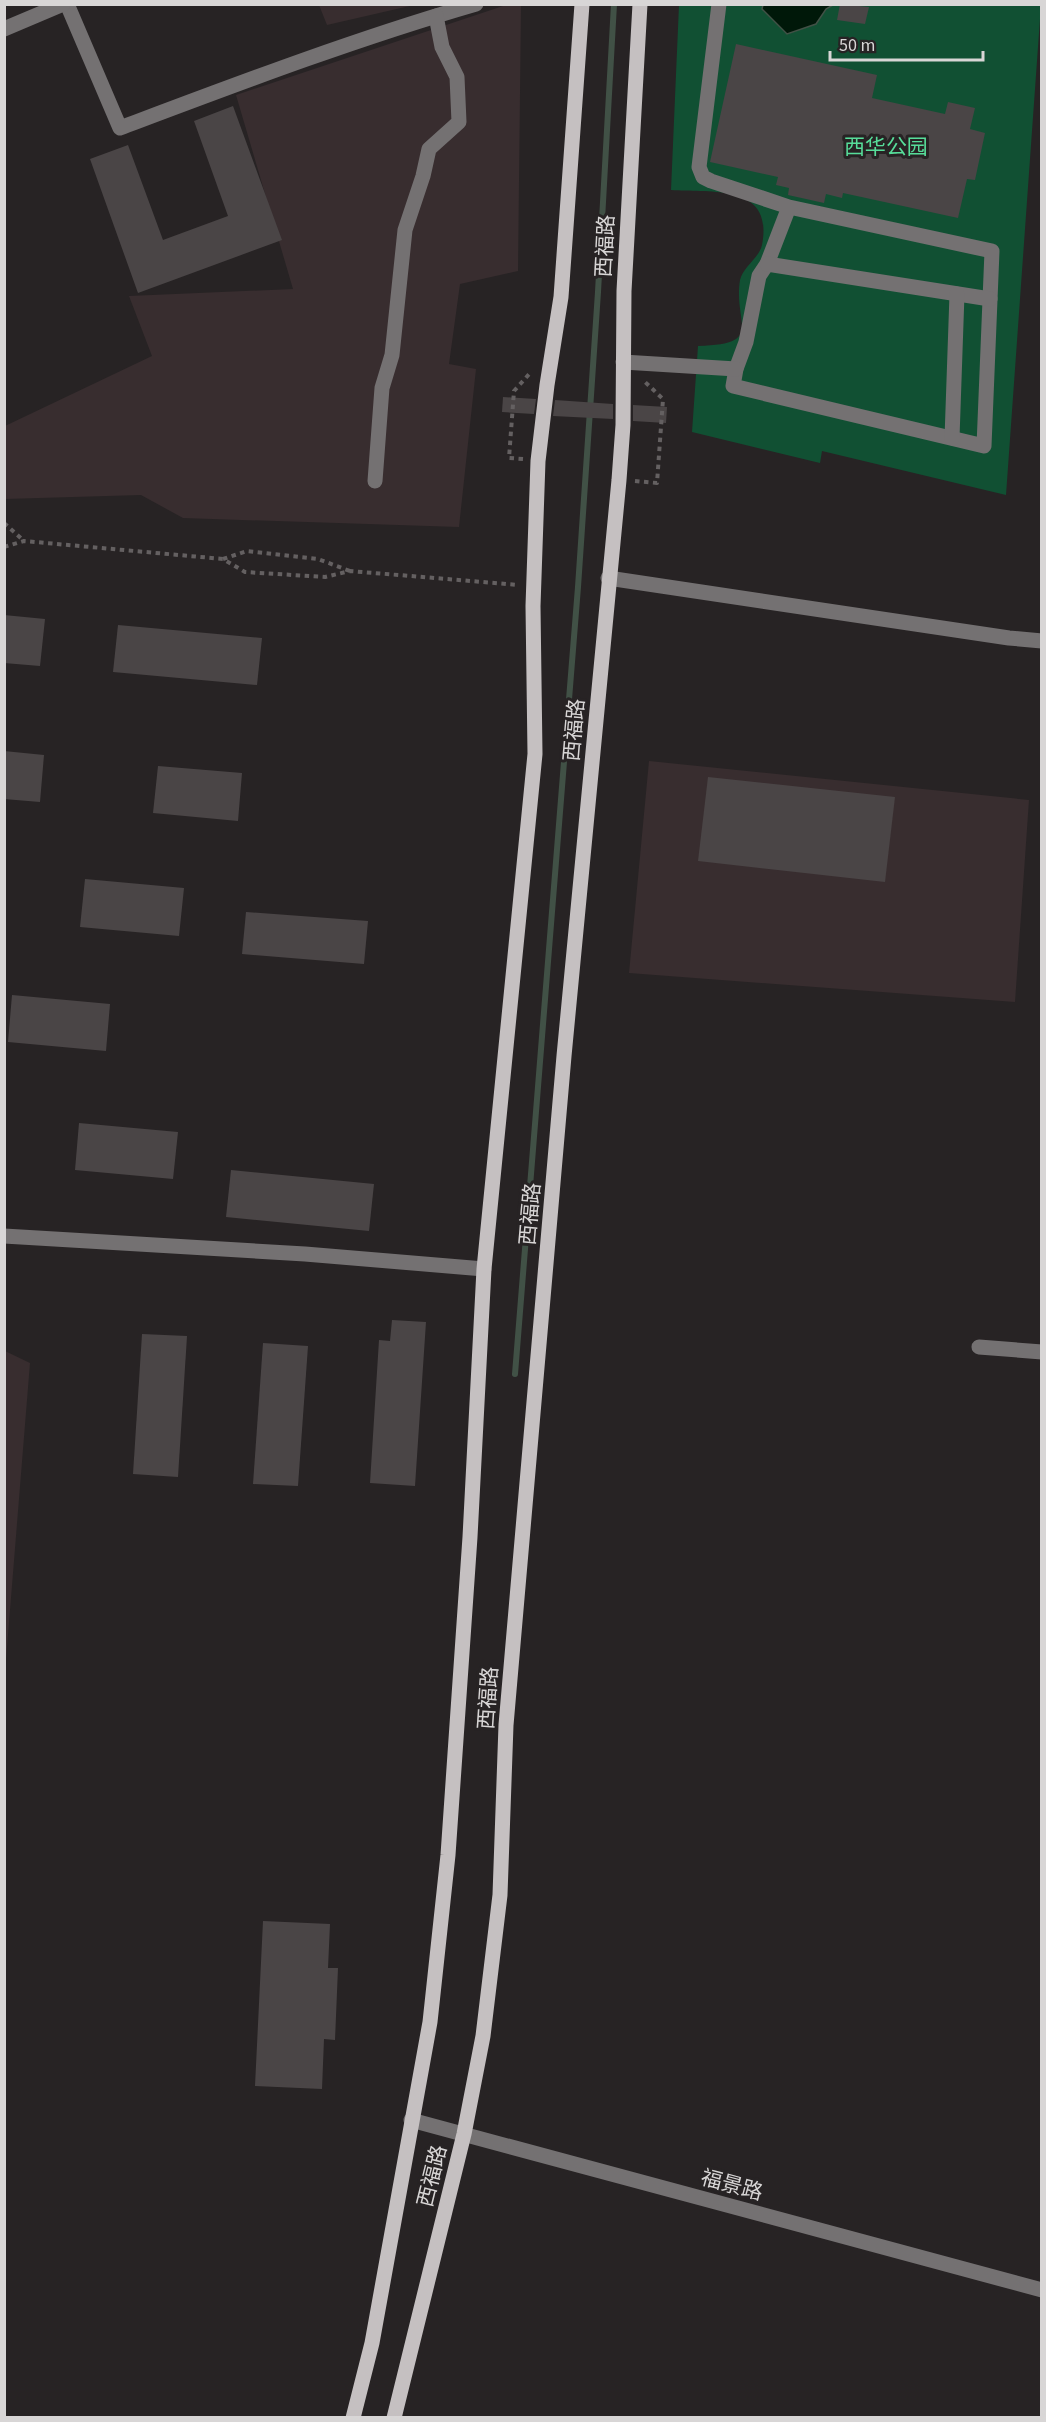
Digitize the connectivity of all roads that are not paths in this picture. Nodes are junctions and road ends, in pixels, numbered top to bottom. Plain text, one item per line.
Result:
1 (65, 4) edge
2 (476, 4) edge
3 (582, 4) edge
4 (640, 4) edge
5 (719, 4) edge
6 (430, 13) edge
7 (4, 29) edge
8 (789, 207) junction
9 (767, 264) junction
10 (957, 294) junction
11 (990, 299) junction
12 (623, 362) junction
13 (736, 369) junction
14 (952, 438) junction
15 (375, 481) dead end
16 (608, 578) junction
17 (1041, 641) edge
18 (4, 1236) edge
19 (484, 1269) junction
20 (979, 1347) dead end
21 (1041, 1352) edge
22 (411, 2121) junction
23 (464, 2134) junction
24 (1041, 2290) edge
25 (353, 2418) edge
26 (394, 2418) edge

1 - 6 street
1 - 7 street
2 - 6 street
3 - 19 main road, 西福路
4 - 12 main road, 西福路
5 - 8 street
6 - 15 street
8 - 9 street
8 - 11 street
9 - 10 street
9 - 13 street
10 - 11 street
10 - 14 street
11 - 14 street
12 - 13 street
12 - 16 main road, 西福路
13 - 14 street
16 - 17 street
16 - 23 main road, 西福路
18 - 19 street
19 - 22 main road, 西福路
20 - 21 street
22 - 23 street, 福景路
22 - 25 main road, 西福路
23 - 24 street, 福景路
23 - 26 main road, 西福路

